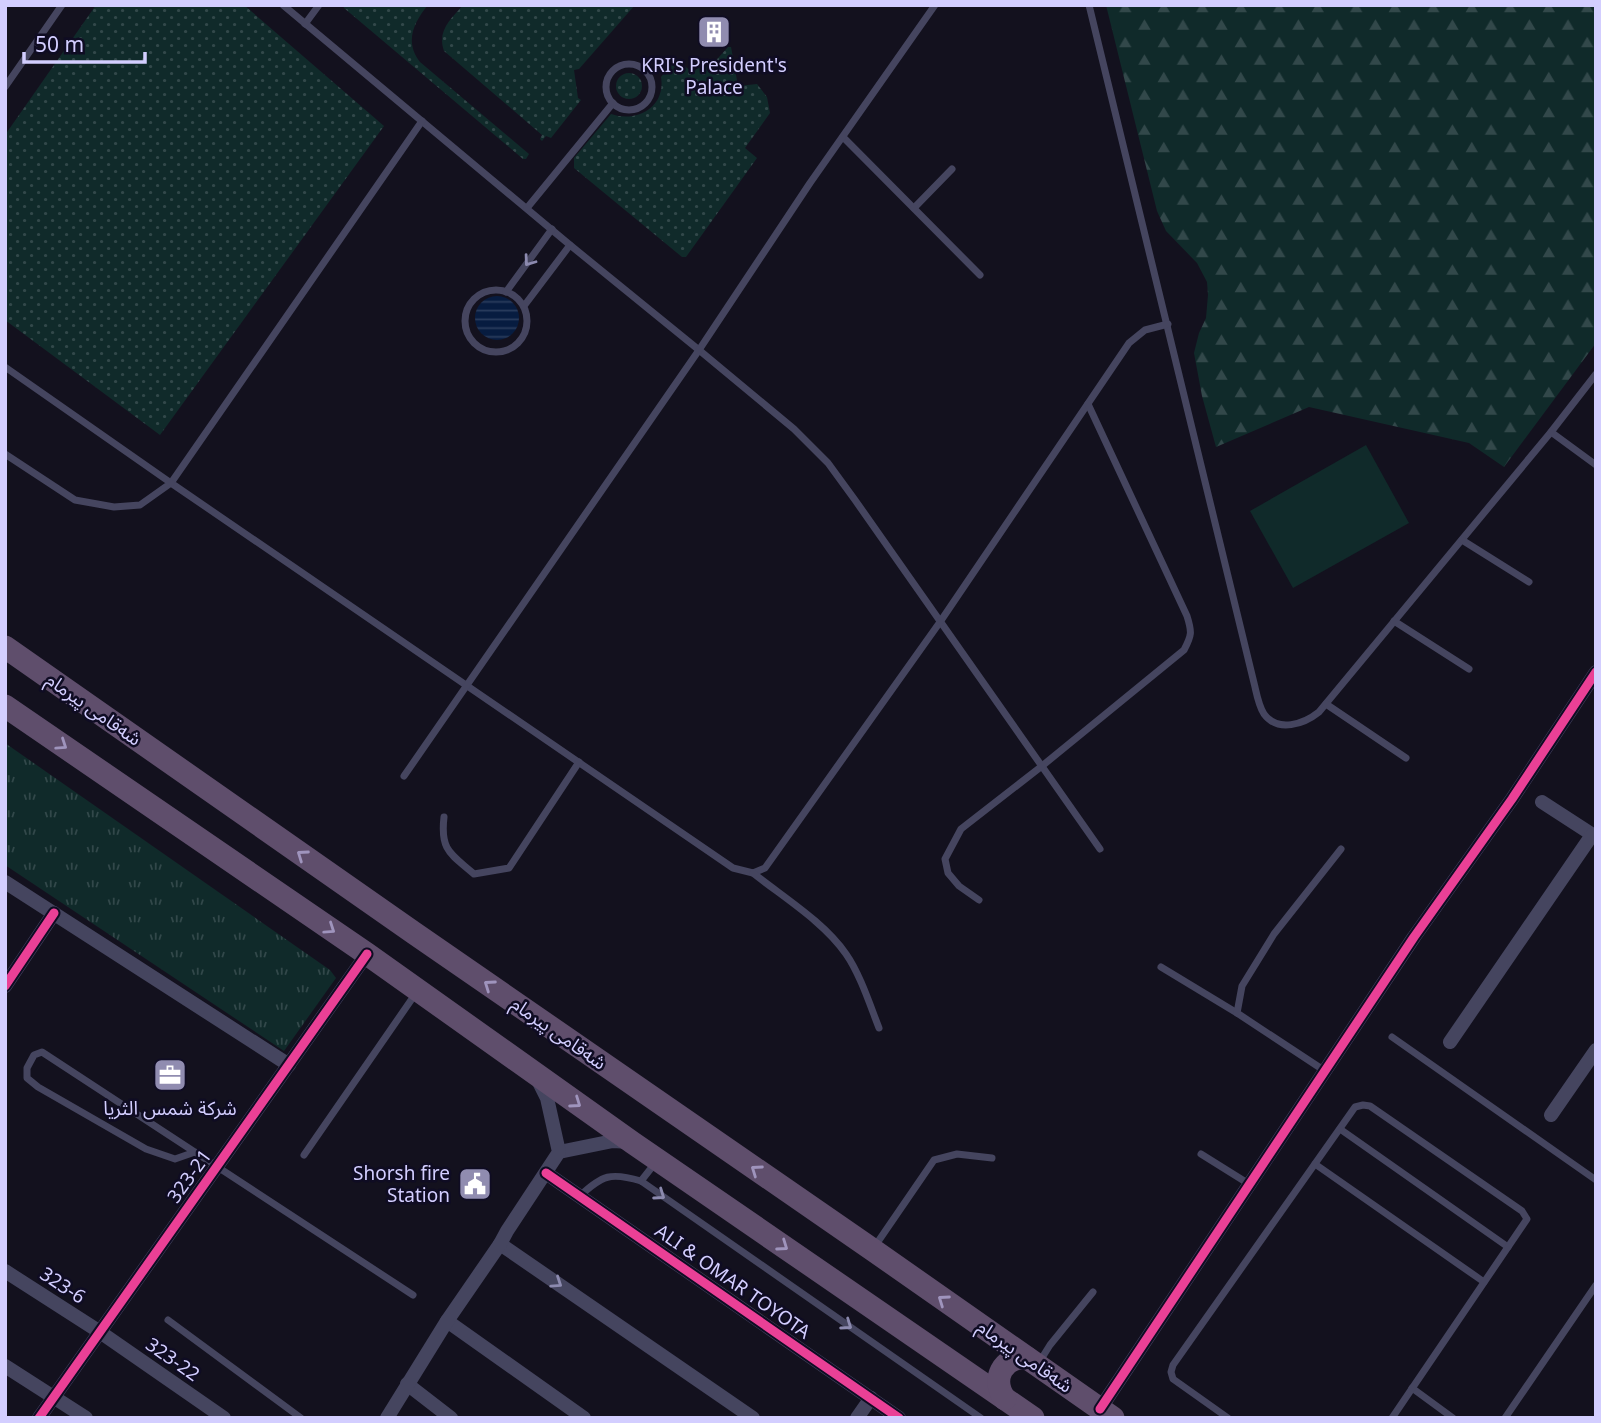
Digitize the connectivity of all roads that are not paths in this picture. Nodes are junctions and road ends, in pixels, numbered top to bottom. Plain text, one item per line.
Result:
1 (62, 5) edge
2 (283, 5) edge
3 (319, 5) edge
4 (935, 5) edge
5 (1090, 5) edge
6 (305, 24) junction
7 (5, 87) edge
8 (613, 103) junction
9 (422, 121) junction
10 (843, 137) junction
11 (952, 169) dead end
12 (527, 208) junction
13 (914, 208) junction
14 (552, 229) junction
15 (570, 245) junction
16 (980, 275) dead end
17 (506, 292) junction
18 (524, 306) junction
19 (1168, 324) junction
20 (699, 349) junction
21 (5, 367) edge
22 (1596, 373) edge
23 (1088, 404) junction
24 (1551, 432) junction
25 (5, 454) edge
26 (1596, 465) edge
27 (171, 483) junction
28 (1462, 540) junction
29 (1529, 582) dead end
30 (1394, 621) junction
31 (940, 622) junction
32 (5, 647) edge
33 (1469, 669) dead end
34 (1596, 672) edge
35 (466, 684) junction
36 (1326, 704) junction
37 (5, 706) edge
38 (1406, 758) dead end
39 (579, 762) junction
40 (1042, 766) junction
41 (404, 776) dead end
42 (1542, 802) dead end
43 (444, 817) dead end
44 (1594, 836) edge
45 (1100, 849) dead end
46 (1341, 849) dead end
47 (753, 873) junction
48 (5, 882) edge
49 (979, 900) dead end
50 (54, 913) junction
51 (367, 954) junction
52 (1161, 967) dead end
53 (5, 986) edge
54 (418, 990) junction
55 (1237, 1013) junction
56 (879, 1028) dead end
57 (1392, 1037) dead end
58 (1450, 1042) dead end
59 (1596, 1050) edge
60 (289, 1065) junction
61 (1325, 1072) junction
62 (536, 1075) junction
63 (1551, 1115) dead end
64 (1340, 1129) junction
65 (632, 1143) junction
66 (195, 1152) junction
67 (559, 1152) junction
68 (1202, 1154) dead end
69 (304, 1155) dead end
70 (992, 1158) dead end
71 (658, 1160) junction
72 (1315, 1164) junction
73 (217, 1166) junction
74 (546, 1173) junction
75 (1596, 1180) edge
76 (641, 1181) junction
77 (1249, 1184) junction
78 (580, 1196) junction
79 (500, 1244) junction
80 (1508, 1247) junction
81 (873, 1250) junction
82 (5, 1271) edge
83 (1484, 1282) junction
84 (1596, 1285) edge
85 (1093, 1292) dead end
86 (413, 1295) dead end
87 (168, 1320) dead end
88 (447, 1321) junction
89 (100, 1332) junction
90 (1032, 1361) junction
91 (5, 1366) edge
92 (407, 1384) junction
93 (1412, 1388) junction
94 (54, 1396) junction
95 (871, 1398) junction
96 (1005, 1399) junction
97 (1107, 1413) edge
98 (39, 1418) edge
99 (86, 1418) edge
100 (224, 1418) edge
101 (301, 1418) edge
102 (387, 1418) edge
103 (451, 1418) edge
104 (584, 1418) edge
105 (753, 1418) edge
106 (857, 1418) edge
107 (900, 1418) edge
108 (981, 1418) edge
109 (1033, 1418) edge
110 (1228, 1418) edge
111 (1392, 1418) edge
112 (1453, 1418) edge
113 (1505, 1418) edge

1 - 7 lane
2 - 6 lane
3 - 6 lane
4 - 10 lane
5 - 19 lane
6 - 9 lane
8 - 8 lane
8 - 12 lane
9 - 12 lane
9 - 27 lane
10 - 13 lane
10 - 20 lane
11 - 13 lane
12 - 14 lane
13 - 16 lane
14 - 15 lane
14 -> 17 lane
15 - 18 lane
15 - 20 lane
17 - 18 lane
17 - 18 lane
19 - 23 lane
19 - 36 lane
20 - 31 lane
20 - 35 lane
21 - 27 lane
22 - 24 lane
23 - 31 lane
23 - 40 lane
24 - 26 lane
24 - 28 lane
25 - 27 lane
27 - 35 lane
28 - 29 lane
28 - 30 lane
30 - 33 lane
30 - 36 lane
31 - 40 lane
31 - 47 lane
81 -> 32 highway, شەقامی پیرمام
34 - 61 street
35 - 39 lane
35 - 41 lane
36 - 38 lane
37 -> 51 highway
39 - 43 lane
39 - 47 lane
40 - 45 lane
40 - 49 lane
42 - 44 street
44 - 58 street
46 - 55 lane
47 - 56 lane
48 - 50 street
50 - 53 street
50 - 60 street
51 - 54 highway
51 - 60 street, 323-21
52 - 55 lane
54 - 62 highway
54 - 69 lane
55 - 61 lane
57 - 75 lane
59 - 63 street
60 - 73 street, 323-21
61 - 77 street
62 -> 65 highway
62 - 67 street
64 - 72 lane
64 - 80 lane
64 - 80 lane
65 - 67 street
65 - 71 highway
66 - 66 lane
66 - 73 lane
67 - 74 street
68 - 77 lane
70 - 81 lane
71 - 76 lane
71 -> 96 highway
72 - 83 lane
72 - 110 lane
73 - 86 lane
73 - 89 street, 323-21
74 - 78 street, ALI & OMAR TOYOTA
74 - 79 street
76 - 78 lane
76 -> 108 lane
77 - 97 street
78 - 95 street, ALI & OMAR TOYOTA
79 - 88 street
79 -> 105 street
80 - 83 lane
90 -> 81 highway, شەقامی پیرمام
82 - 89 street, 323-6
83 - 93 lane
84 - 113 lane
85 - 90 lane
87 - 101 lane
88 - 92 street
88 - 104 street
89 - 94 street, 323-21
89 - 100 street, 323-22
90 - 96 highway
90 - 97 highway, شەقامی پیرمام
91 - 94 street
92 - 102 street
92 - 103 street
93 - 111 lane
93 - 112 lane
94 - 98 street, 323-21
94 - 99 street
95 - 106 street
95 - 107 street, ALI & OMAR TOYOTA
96 - 109 highway

